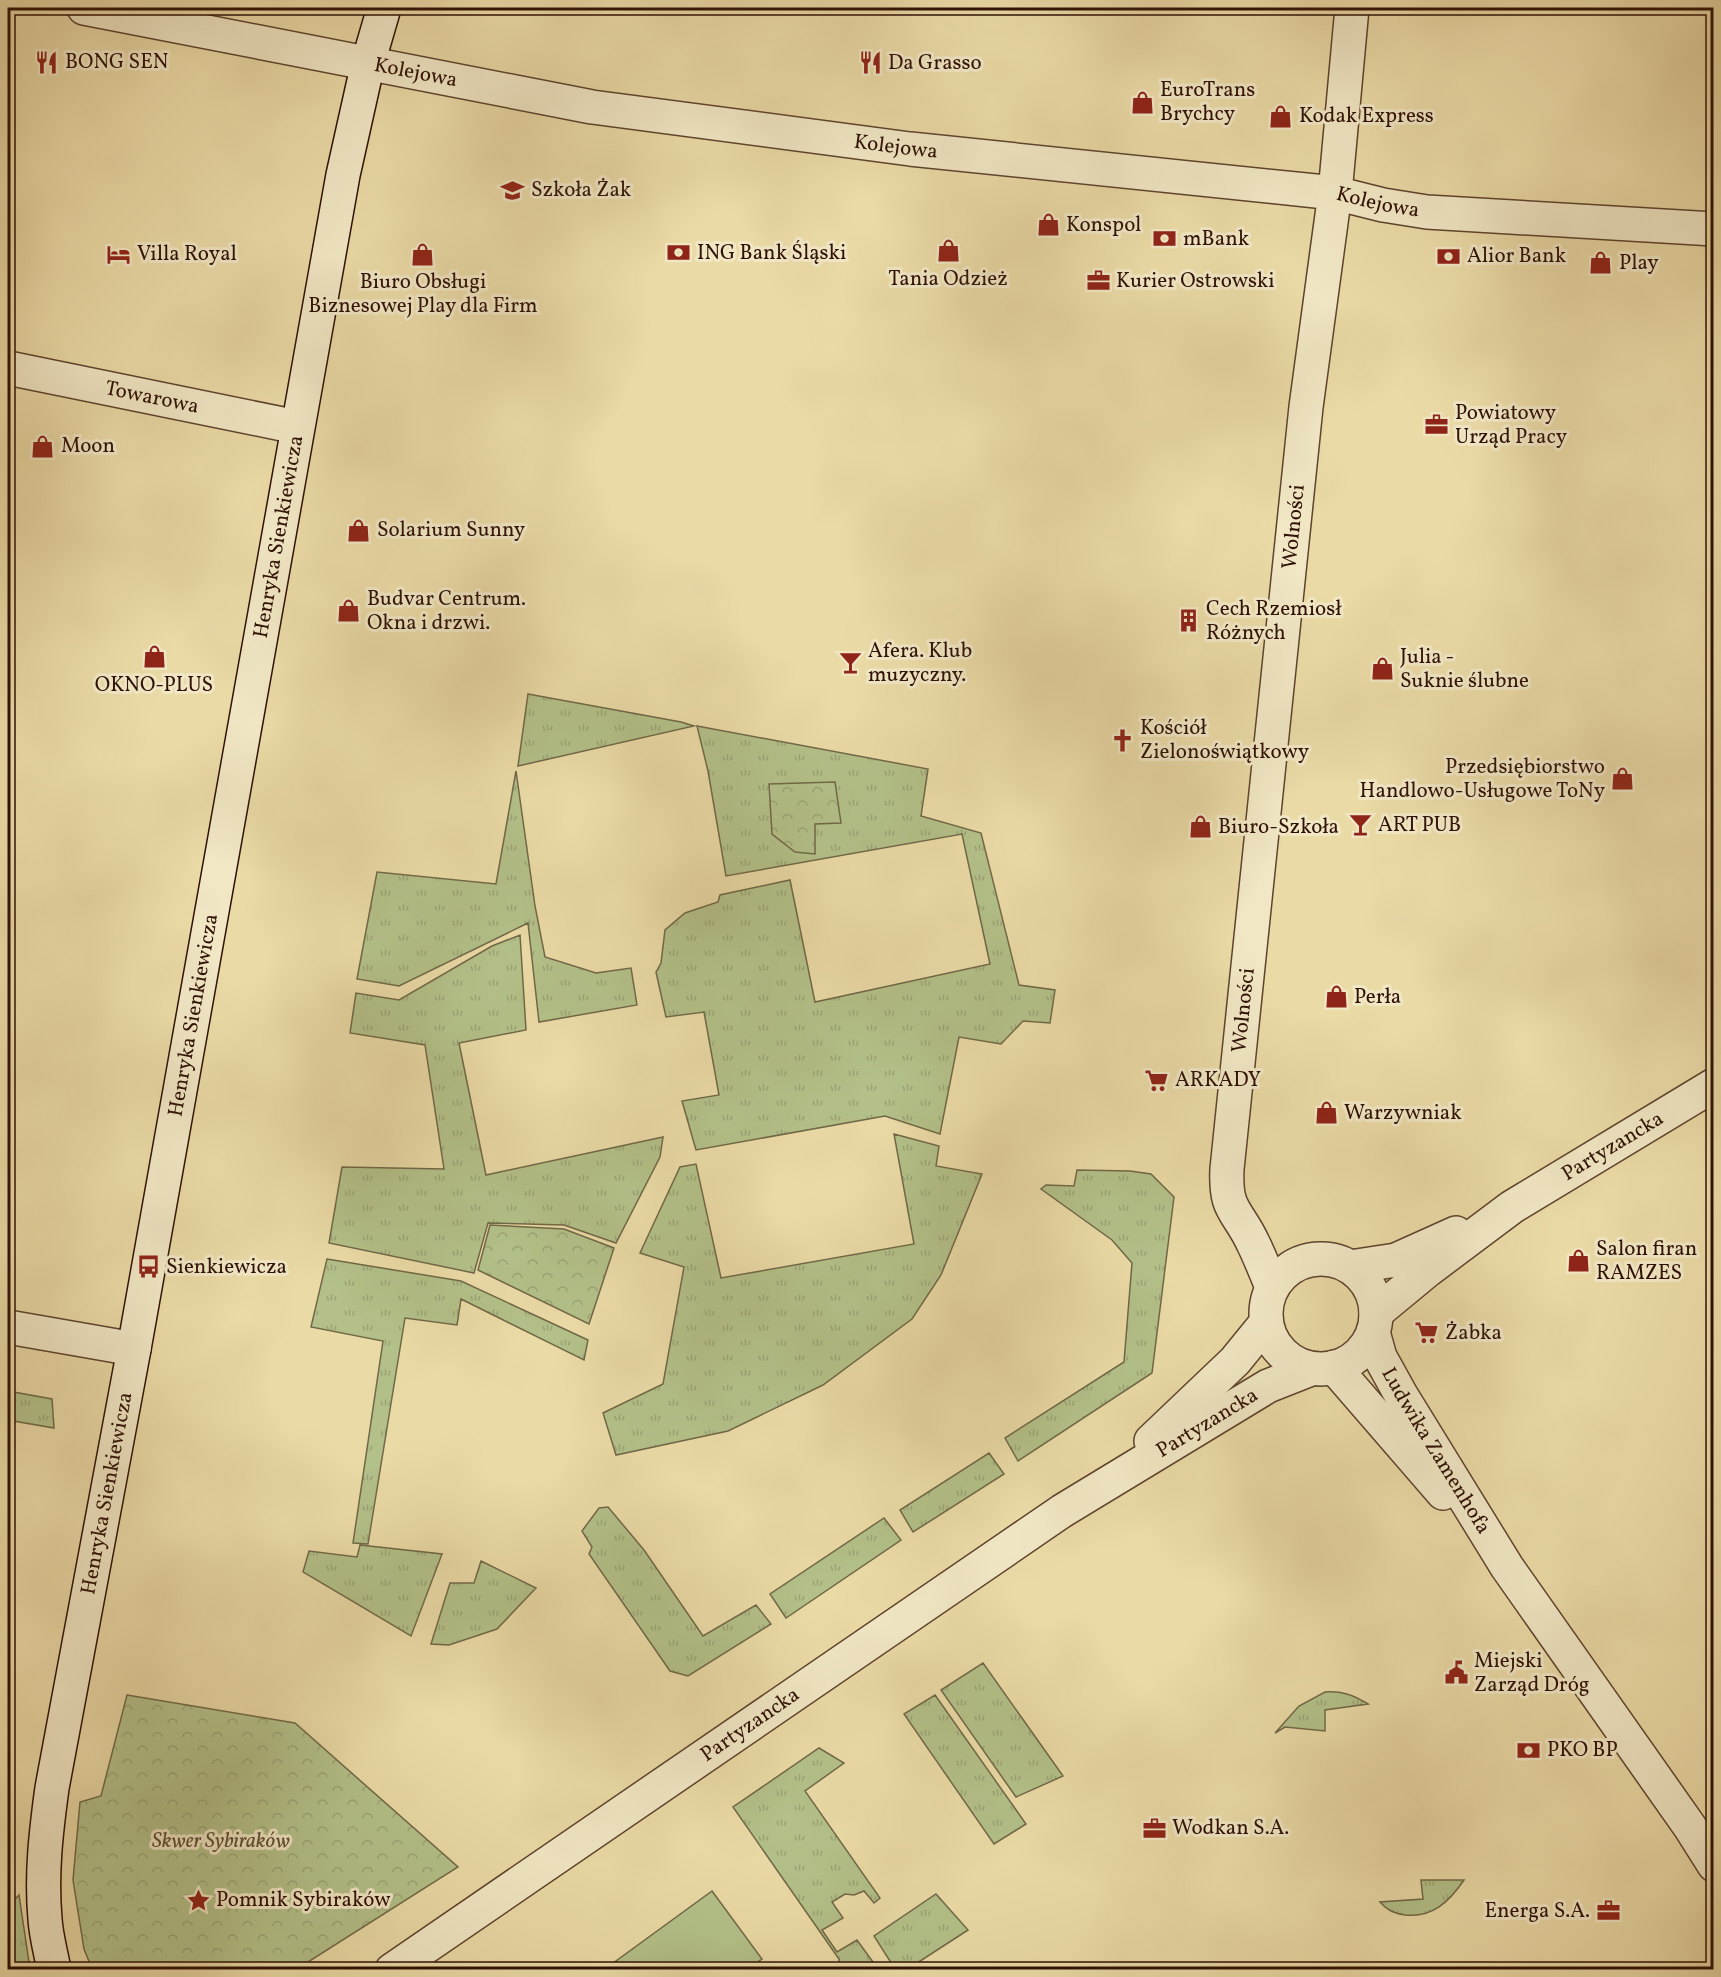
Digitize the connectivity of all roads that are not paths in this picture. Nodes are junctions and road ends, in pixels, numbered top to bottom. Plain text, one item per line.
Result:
1 (84, 8) edge
2 (384, 8) edge
3 (1352, 8) edge
4 (368, 63) junction
5 (1335, 193) junction
6 (1713, 229) edge
7 (8, 368) edge
8 (297, 427) junction
9 (1713, 1085) edge
10 (1512, 1207) junction
11 (1350, 1267) junction
12 (1272, 1287) junction
13 (1266, 1323) junction
14 (1375, 1323) junction
15 (8, 1327) edge
16 (134, 1349) junction
17 (1323, 1368) junction
18 (1108, 1482) junction
19 (1507, 1567) junction
20 (1713, 1865) edge
21 (54, 1970) edge
22 (392, 1970) edge

1 - 4 street, Kolejowa
2 - 4 street, Henryka Sienkiewicza
3 - 5 street, Wolności
4 - 5 street, Kolejowa
4 - 8 street, Henryka Sienkiewicza
5 - 6 street, Kolejowa
5 - 12 street, Wolności
7 - 8 street, Towarowa
8 - 16 street, Henryka Sienkiewicza
9 - 10 street, Partyzancka
10 - 11 street, Partyzancka
10 - 14 street, Partyzancka
11 - 12 street
11 - 14 street
12 - 13 street
13 - 17 street
13 - 18 street, Partyzancka
14 - 17 street
14 - 19 street, Ludwika Zamenhofa
15 - 16 street
16 - 21 street, Henryka Sienkiewicza
17 - 18 street, Partyzancka
17 - 19 street, Ludwika Zamenhofa
18 - 22 street, Partyzancka
19 - 20 street, Ludwika Zamenhofa

